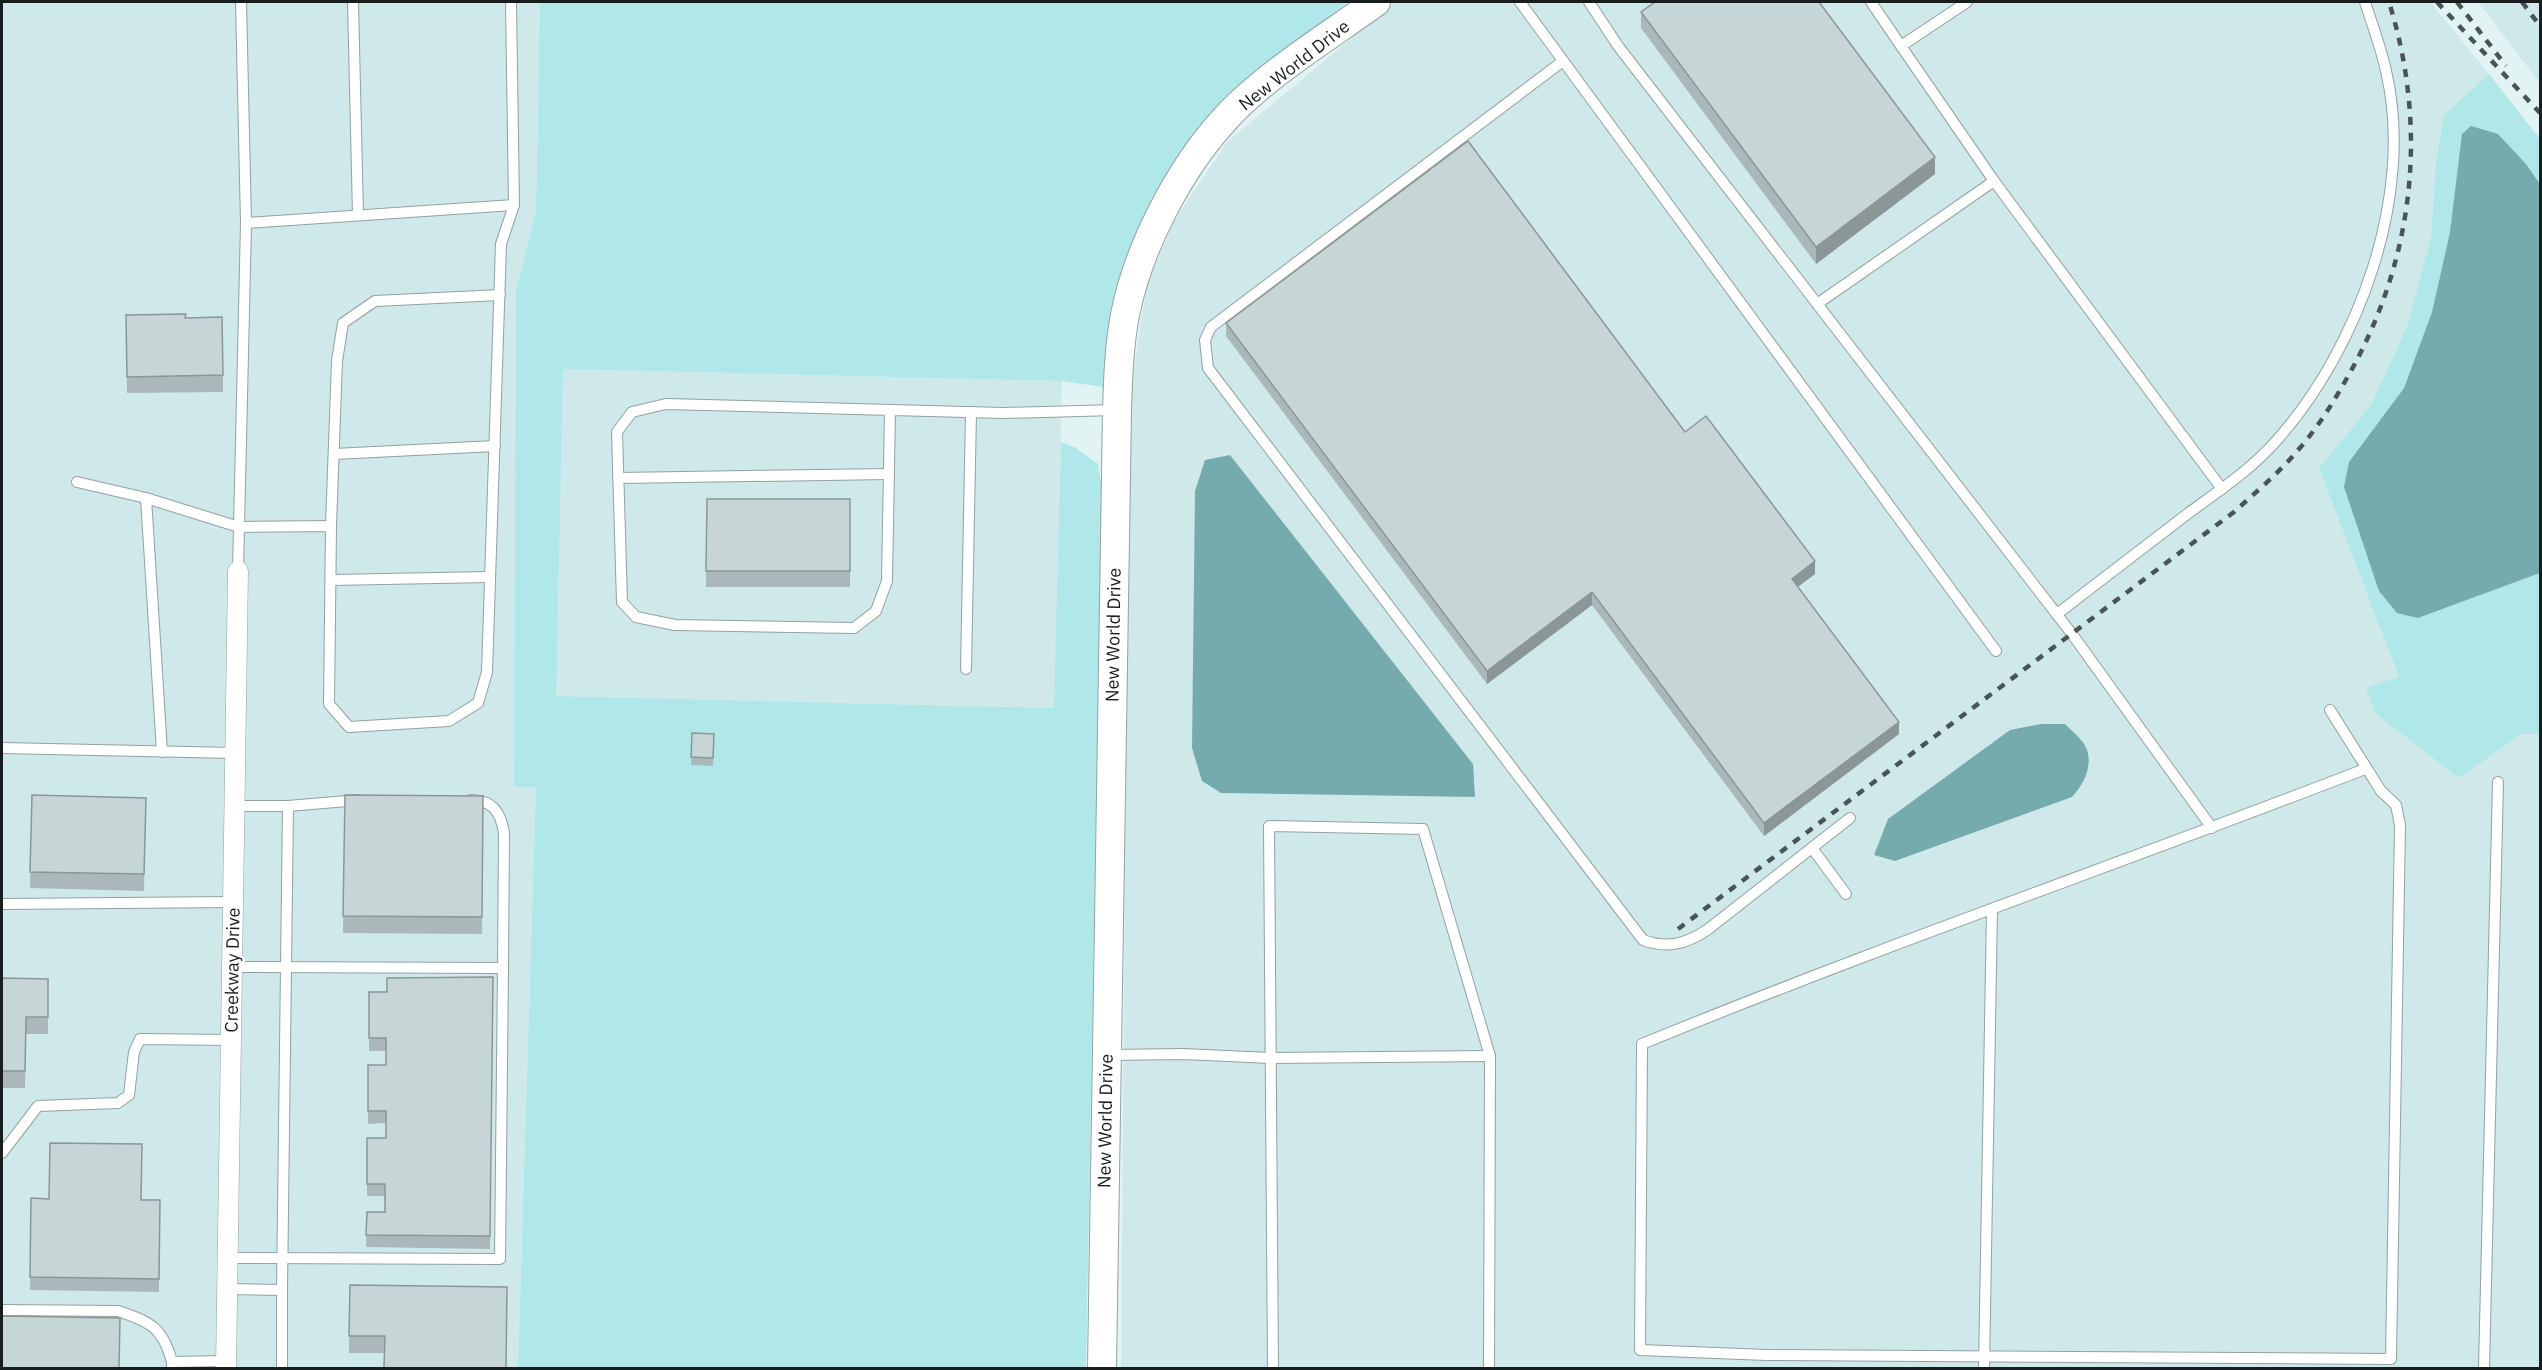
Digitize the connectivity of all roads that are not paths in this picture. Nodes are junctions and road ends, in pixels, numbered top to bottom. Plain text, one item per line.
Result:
1 (241, 2) edge
2 (353, 2) edge
3 (511, 2) edge
4 (1376, 2) edge
5 (1520, 2) edge
6 (1588, 2) edge
7 (1870, 2) edge
8 (1967, 2) edge
9 (2365, 2) edge
10 (1901, 46) junction
11 (1563, 61) junction
12 (1994, 181) junction
13 (514, 206) junction
14 (358, 215) junction
15 (246, 223) junction
16 (500, 295) junction
17 (1817, 304) junction
18 (890, 410) junction
19 (1117, 410) junction
20 (971, 412) junction
21 (495, 446) junction
22 (334, 454) junction
23 (889, 474) junction
24 (618, 478) junction
25 (77, 482) dead end
26 (2222, 489) junction
27 (146, 498) junction
28 (331, 525) junction
29 (239, 527) junction
30 (238, 571) joint
31 (490, 577) junction
32 (331, 580) junction
33 (2057, 614) junction
34 (1996, 651) dead end
35 (966, 669) dead end
36 (2330, 710) dead end
37 (2, 748) edge
38 (162, 752) junction
39 (235, 753) junction
40 (2365, 769) junction
41 (2498, 782) dead end
42 (376, 800) edge
43 (454, 800) edge
44 (235, 806) junction
45 (288, 806) junction
46 (1850, 818) dead end
47 (2212, 828) junction
48 (1812, 848) junction
49 (1845, 894) dead end
50 (233, 902) junction
51 (2, 904) edge
52 (1992, 910) junction
53 (232, 967) junction
54 (285, 967) junction
55 (503, 968) junction
56 (231, 1040) junction
57 (1107, 1055) junction
58 (1490, 1056) junction
59 (1271, 1058) junction
60 (2, 1153) edge
61 (228, 1258) junction
62 (282, 1259) junction
63 (228, 1289) junction
64 (282, 1290) junction
65 (2, 1310) edge
66 (1984, 1363) edge
67 (2391, 1364) edge
68 (172, 1365) edge
69 (227, 1365) edge
70 (282, 1368) edge
71 (1102, 1368) edge
72 (1273, 1368) edge
73 (1490, 1368) edge
74 (2484, 1368) edge

1 - 15 lane
2 - 14 lane
3 - 13 lane
4 - 19 street, New World Drive
5 - 11 lane
6 - 17 lane
7 - 10 lane
8 - 10 lane
9 - 26 lane
10 - 12 lane
11 - 34 lane
11 - 48 lane
12 - 17 lane
12 - 26 lane
13 - 14 lane
13 - 16 lane
14 - 15 lane
15 - 29 lane
16 - 21 lane
16 - 22 lane
17 - 33 lane
18 - 20 lane
18 - 23 lane
18 - 24 lane
19 - 20 lane
19 - 57 street, New World Drive
20 - 35 lane
21 - 22 lane
21 - 31 lane
22 - 28 lane
23 - 24 lane
23 - 24 lane
25 - 27 lane
26 - 33 lane
27 - 29 lane
27 - 38 lane
28 - 29 lane
28 - 32 lane
29 - 30 lane
30 - 39 street, Creekway Drive
31 - 32 lane
31 - 32 lane
33 - 47 lane
36 - 40 lane
37 - 38 lane
38 - 39 lane
39 - 44 street, Creekway Drive
40 - 47 lane
40 - 67 lane
41 - 74 lane
42 - 45 lane
43 - 55 lane
44 - 45 lane
44 - 50 street, Creekway Drive
45 - 54 lane
46 - 48 lane
47 - 52 lane
48 - 49 lane
50 - 51 lane
50 - 53 street, Creekway Drive
52 - 66 lane
52 - 66 lane
53 - 54 lane
53 - 56 street, Creekway Drive
54 - 55 lane
54 - 62 lane
55 - 62 lane
56 - 60 lane
56 - 61 street, Creekway Drive
57 - 59 lane
57 - 71 street, New World Drive
58 - 59 lane
58 - 59 lane
58 - 73 lane
59 - 72 lane
61 - 62 lane
61 - 63 street, Creekway Drive
62 - 64 lane
63 - 64 lane
63 - 69 street, Creekway Drive
64 - 70 lane
65 - 68 lane
66 - 67 lane
68 - 69 lane

